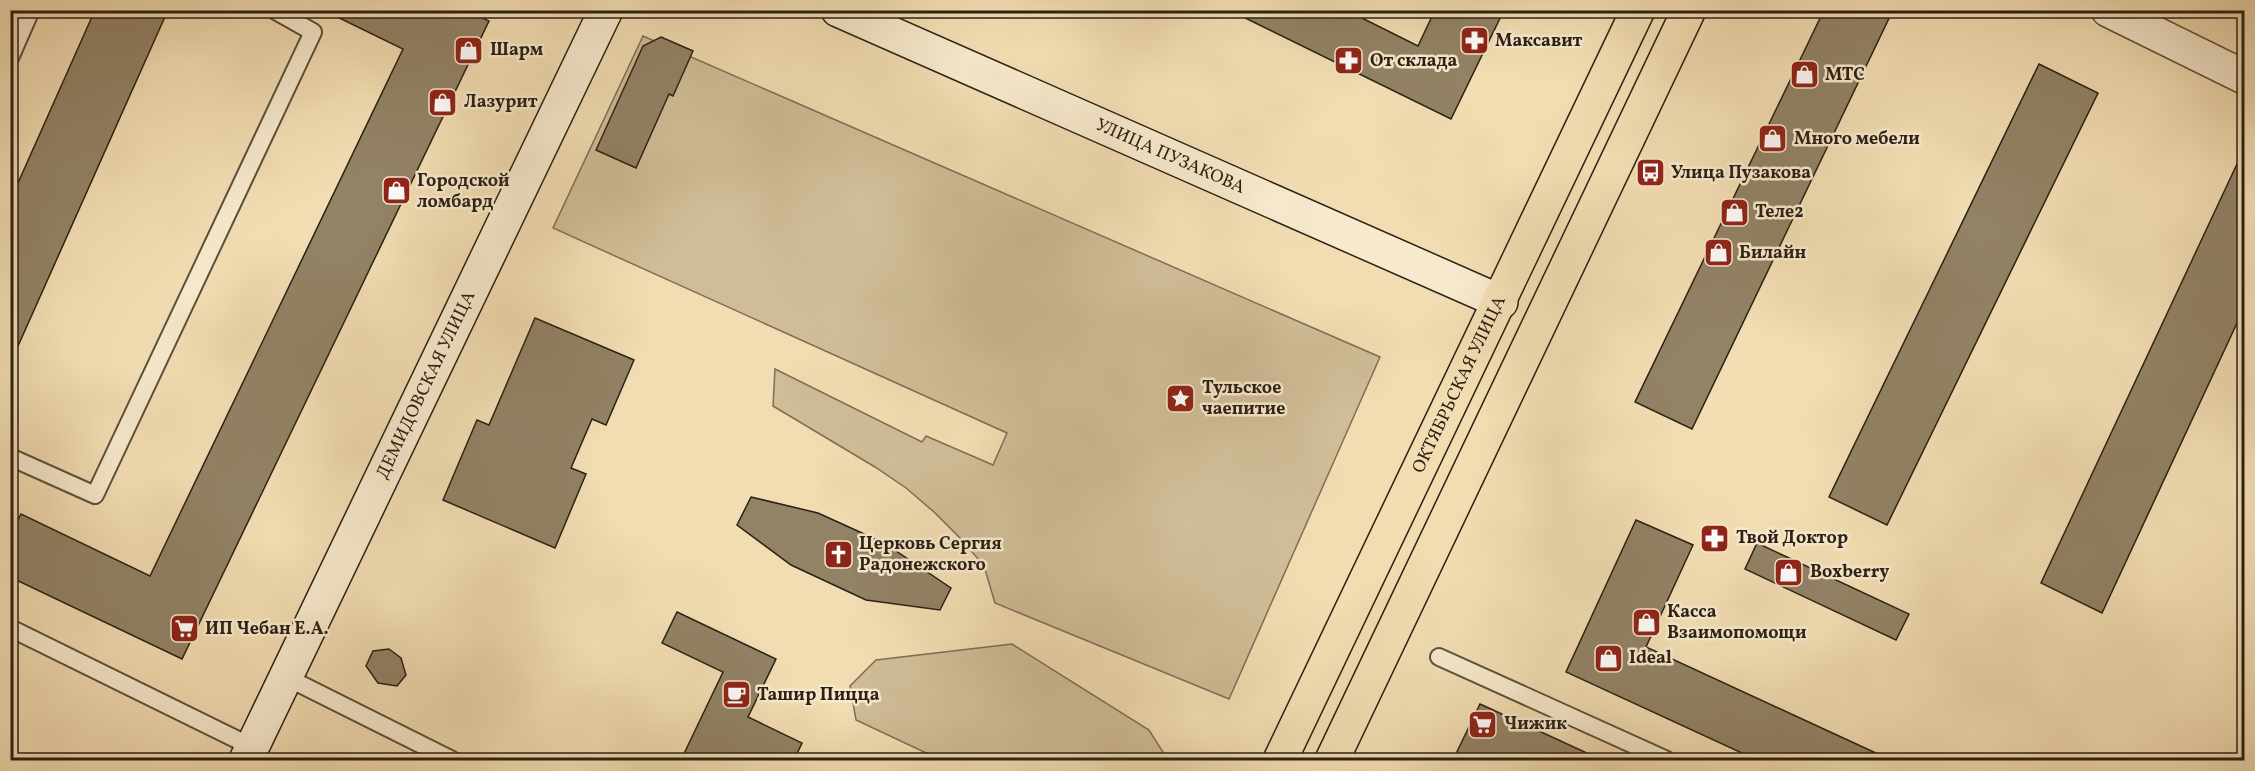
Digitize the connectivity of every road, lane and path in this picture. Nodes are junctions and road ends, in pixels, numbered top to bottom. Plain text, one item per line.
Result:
1 (31, 10) edge
2 (274, 10) edge
3 (606, 10) edge
4 (838, 10) edge
5 (1638, 10) edge
6 (1689, 10) edge
7 (2108, 10) edge
8 (10, 58) edge
9 (2244, 77) edge
10 (1501, 302) junction
11 (1541, 320) junction
12 (1464, 378) junction
13 (1505, 396) junction
14 (10, 457) edge
15 (10, 628) edge
16 (1439, 657) dead end
17 (286, 677) junction
18 (249, 754) edge
19 (447, 759) edge
20 (1280, 760) edge
21 (1332, 760) edge
22 (1667, 760) edge

1 - 8 lane
2 - 14 lane
3 - 17 street, ДЕМИДОВСКАЯ УЛИЦА
4 - 10 street, УЛИЦА ПУЗАКОВА
5 - 10 main road, ОКТЯБРЬСКАЯ УЛИЦА
6 - 11 main road
7 - 9 street
10 - 11 main road
10 - 12 main road, ОКТЯБРЬСКАЯ УЛИЦА
11 - 13 main road
12 - 13 main road
12 - 20 main road, ОКТЯБРЬСКАЯ УЛИЦА
13 - 21 main road
15 - 18 lane
16 - 22 lane
17 - 18 street, ДЕМИДОВСКАЯ УЛИЦА
17 - 19 lane

